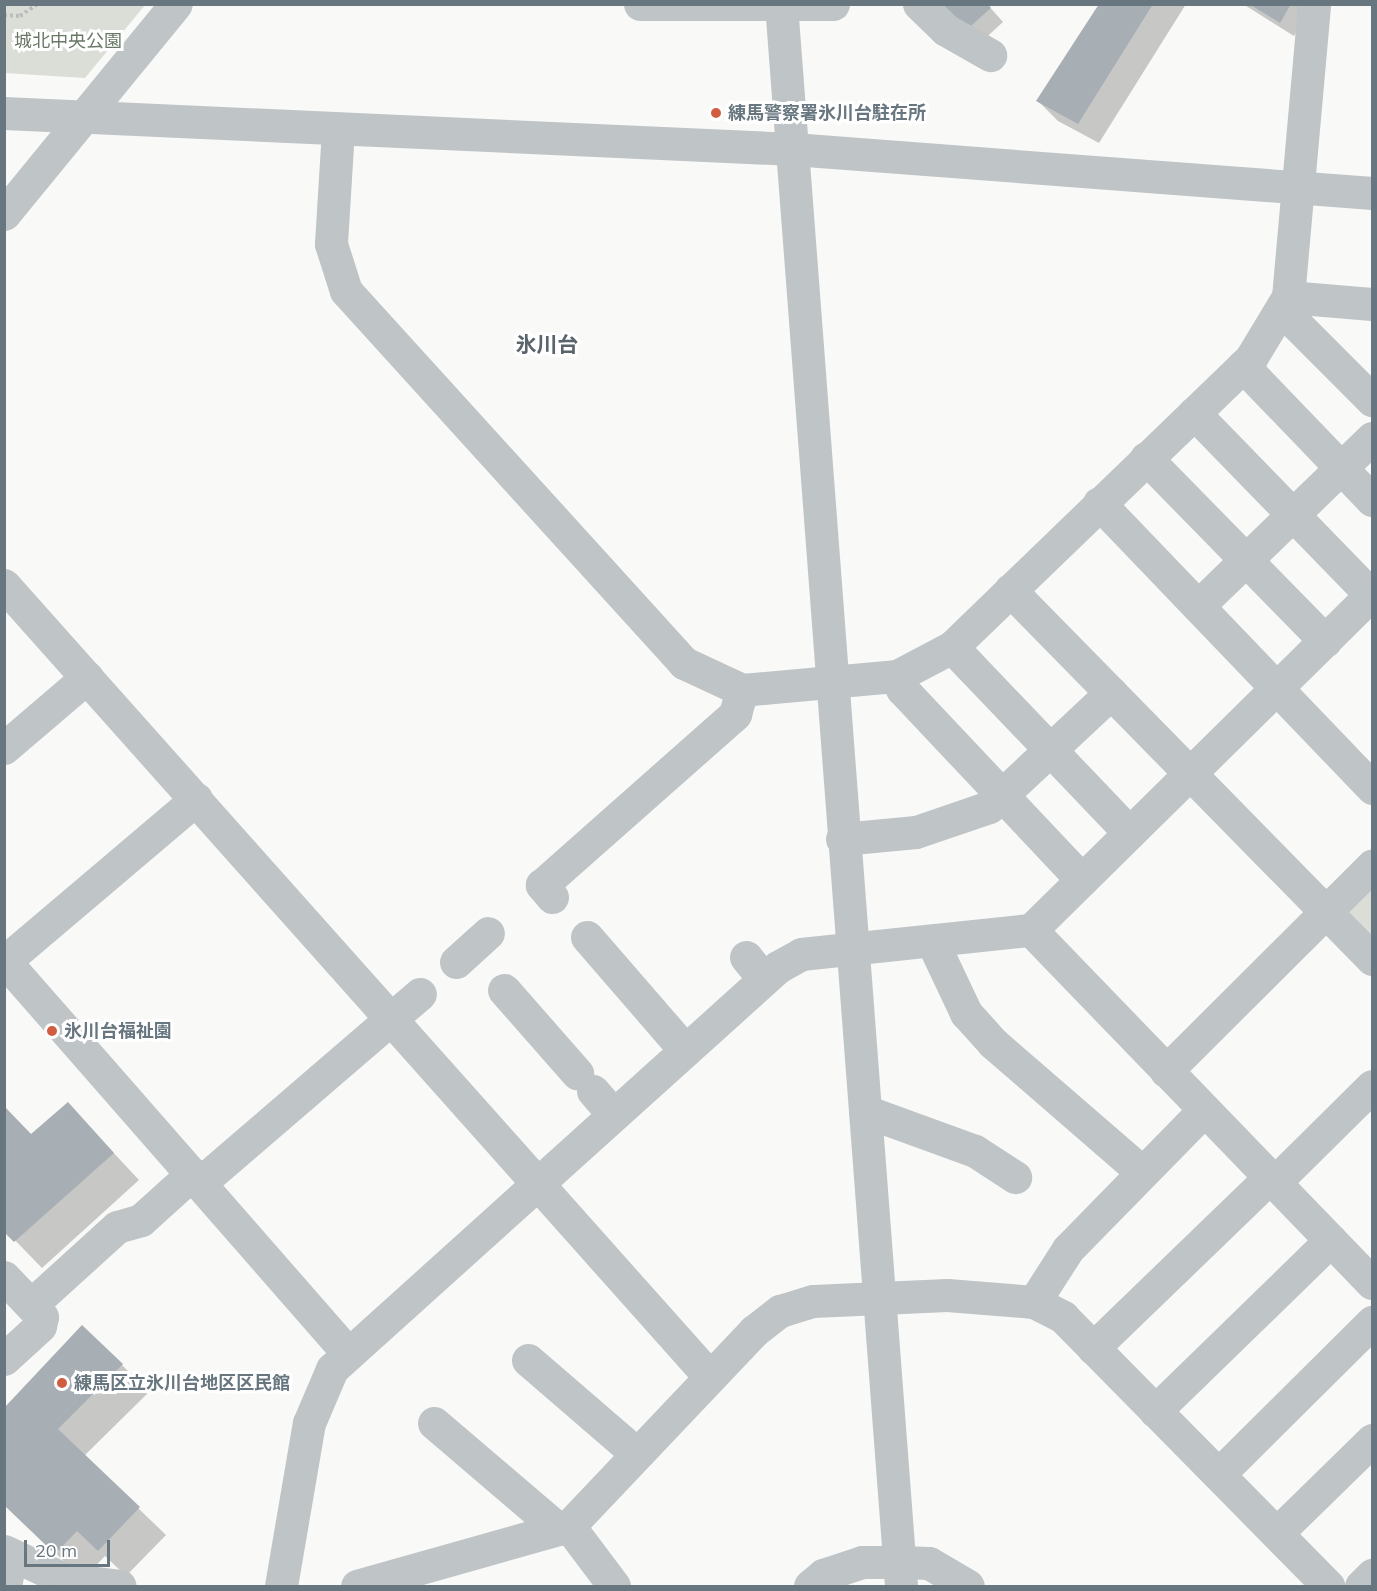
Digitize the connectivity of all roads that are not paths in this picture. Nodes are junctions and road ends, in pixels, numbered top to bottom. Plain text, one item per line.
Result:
1 (176, 4) edge
2 (640, 4) edge
3 (834, 4) edge
4 (919, 4) edge
5 (1314, 4) edge
6 (781, 5) edge
7 (990, 55) dead end
8 (4, 113) edge
9 (85, 116) junction
10 (338, 129) junction
11 (793, 149) junction
12 (1300, 187) junction
13 (1372, 193) edge
14 (4, 214) edge
15 (1284, 303) junction
16 (1372, 304) edge
17 (1243, 366) junction
18 (1372, 400) edge
19 (1194, 413) junction
20 (1372, 438) edge
21 (1146, 458) junction
22 (1341, 468) junction
23 (1372, 500) edge
24 (1099, 503) junction
25 (1293, 515) junction
26 (1246, 560) junction
27 (4, 585) edge
28 (1010, 590) junction
29 (1198, 606) junction
30 (1368, 606) edge
31 (1325, 641) junction
32 (952, 647) junction
33 (87, 676) junction
34 (897, 676) junction
35 (831, 681) junction
36 (1277, 688) junction
37 (742, 690) junction
38 (1111, 693) junction
39 (4, 748) edge
40 (1049, 750) junction
41 (1190, 773) junction
42 (1372, 788) edge
43 (1001, 796) junction
44 (196, 799) junction
45 (1130, 833) junction
46 (842, 839) junction
47 (1372, 866) edge
48 (1082, 880) junction
49 (552, 897) dead end
50 (1326, 912) junction
51 (1031, 930) junction
52 (587, 937) dead end
53 (932, 941) junction
54 (853, 949) junction
55 (481, 952) dead end
56 (1372, 959) edge
57 (5, 961) edge
58 (420, 994) dead end
59 (392, 1019) junction
60 (685, 1050) junction
61 (1166, 1071) junction
62 (1372, 1086) edge
63 (594, 1092) junction
64 (1204, 1110) junction
65 (865, 1111) junction
66 (1142, 1172) junction
67 (1015, 1177) dead end
68 (196, 1179) junction
69 (1273, 1179) junction
70 (537, 1182) junction
71 (1331, 1240) junction
72 (4, 1277) edge
73 (1372, 1283) edge
74 (879, 1297) junction
75 (1034, 1302) junction
76 (31, 1305) junction
77 (1372, 1322) edge
78 (1093, 1348) junction
79 (346, 1352) junction
80 (4, 1359) edge
81 (528, 1360) dead end
82 (710, 1377) junction
83 (1155, 1411) junction
84 (434, 1423) dead end
85 (1372, 1440) edge
86 (637, 1454) junction
87 (1219, 1474) junction
88 (563, 1528) junction
89 (1277, 1533) junction
90 (8, 1553) edge
91 (900, 1574) edge
92 (1372, 1575) edge
93 (410, 1580) edge
94 (5, 1587) edge
95 (120, 1587) edge
96 (281, 1587) edge
97 (357, 1587) edge
98 (614, 1587) edge
99 (810, 1587) edge
100 (968, 1587) edge
101 (1328, 1587) edge
102 (1361, 1587) edge

1 - 9 street
2 - 6 street
3 - 6 street
4 - 7 street
5 - 12 street
6 - 11 street
8 - 9 street
9 - 10 street
9 - 14 street
10 - 11 street
10 - 37 street
11 - 12 street
11 - 35 street
12 - 13 street
12 - 15 street
15 - 16 street
15 - 17 street
15 - 18 street
17 - 19 street
17 - 22 street
19 - 21 street
19 - 25 street
20 - 22 street
21 - 24 street
21 - 26 street
22 - 23 street
22 - 25 street
24 - 28 street
24 - 29 street
25 - 26 street
25 - 30 street
26 - 29 street
26 - 31 street
27 - 33 street
28 - 32 street
28 - 38 street
29 - 36 street
30 - 31 street
31 - 36 street
32 - 34 street
32 - 40 street
33 - 39 street
33 - 44 street
34 - 35 street
34 - 43 street
35 - 37 street
35 - 46 street
36 - 41 street
36 - 42 street
37 - 49 street
38 - 40 street
38 - 41 street
40 - 43 street
40 - 45 street
41 - 45 street
41 - 50 street
43 - 46 street
43 - 48 street
44 - 57 street
44 - 59 street
45 - 48 street
46 - 54 street
47 - 50 street
48 - 51 street
50 - 56 street
50 - 61 street
51 - 53 street
51 - 61 street
52 - 60 street
53 - 54 street
53 - 66 street
54 - 60 street
54 - 65 street
55 - 63 street
57 - 68 street
58 - 59 street
59 - 68 street
59 - 70 street
60 - 63 street
61 - 64 street
62 - 69 street
63 - 70 street
64 - 66 street
64 - 69 street
65 - 67 street
65 - 74 street
66 - 75 street
68 - 76 street
68 - 79 street
69 - 71 street
69 - 78 street
70 - 79 street
70 - 82 street
71 - 73 street
71 - 83 street
72 - 76 street
74 - 75 street
74 - 82 street
74 - 91 street
75 - 78 street
76 - 80 street
77 - 87 street
78 - 83 street
79 - 96 street
81 - 86 street
82 - 86 street
83 - 87 street
84 - 88 street
85 - 89 street
86 - 88 street
87 - 89 street
88 - 93 street
88 - 98 street
89 - 101 street
90 - 94 street
90 - 95 street
91 - 99 street
91 - 100 street
92 - 102 street
93 - 97 street

